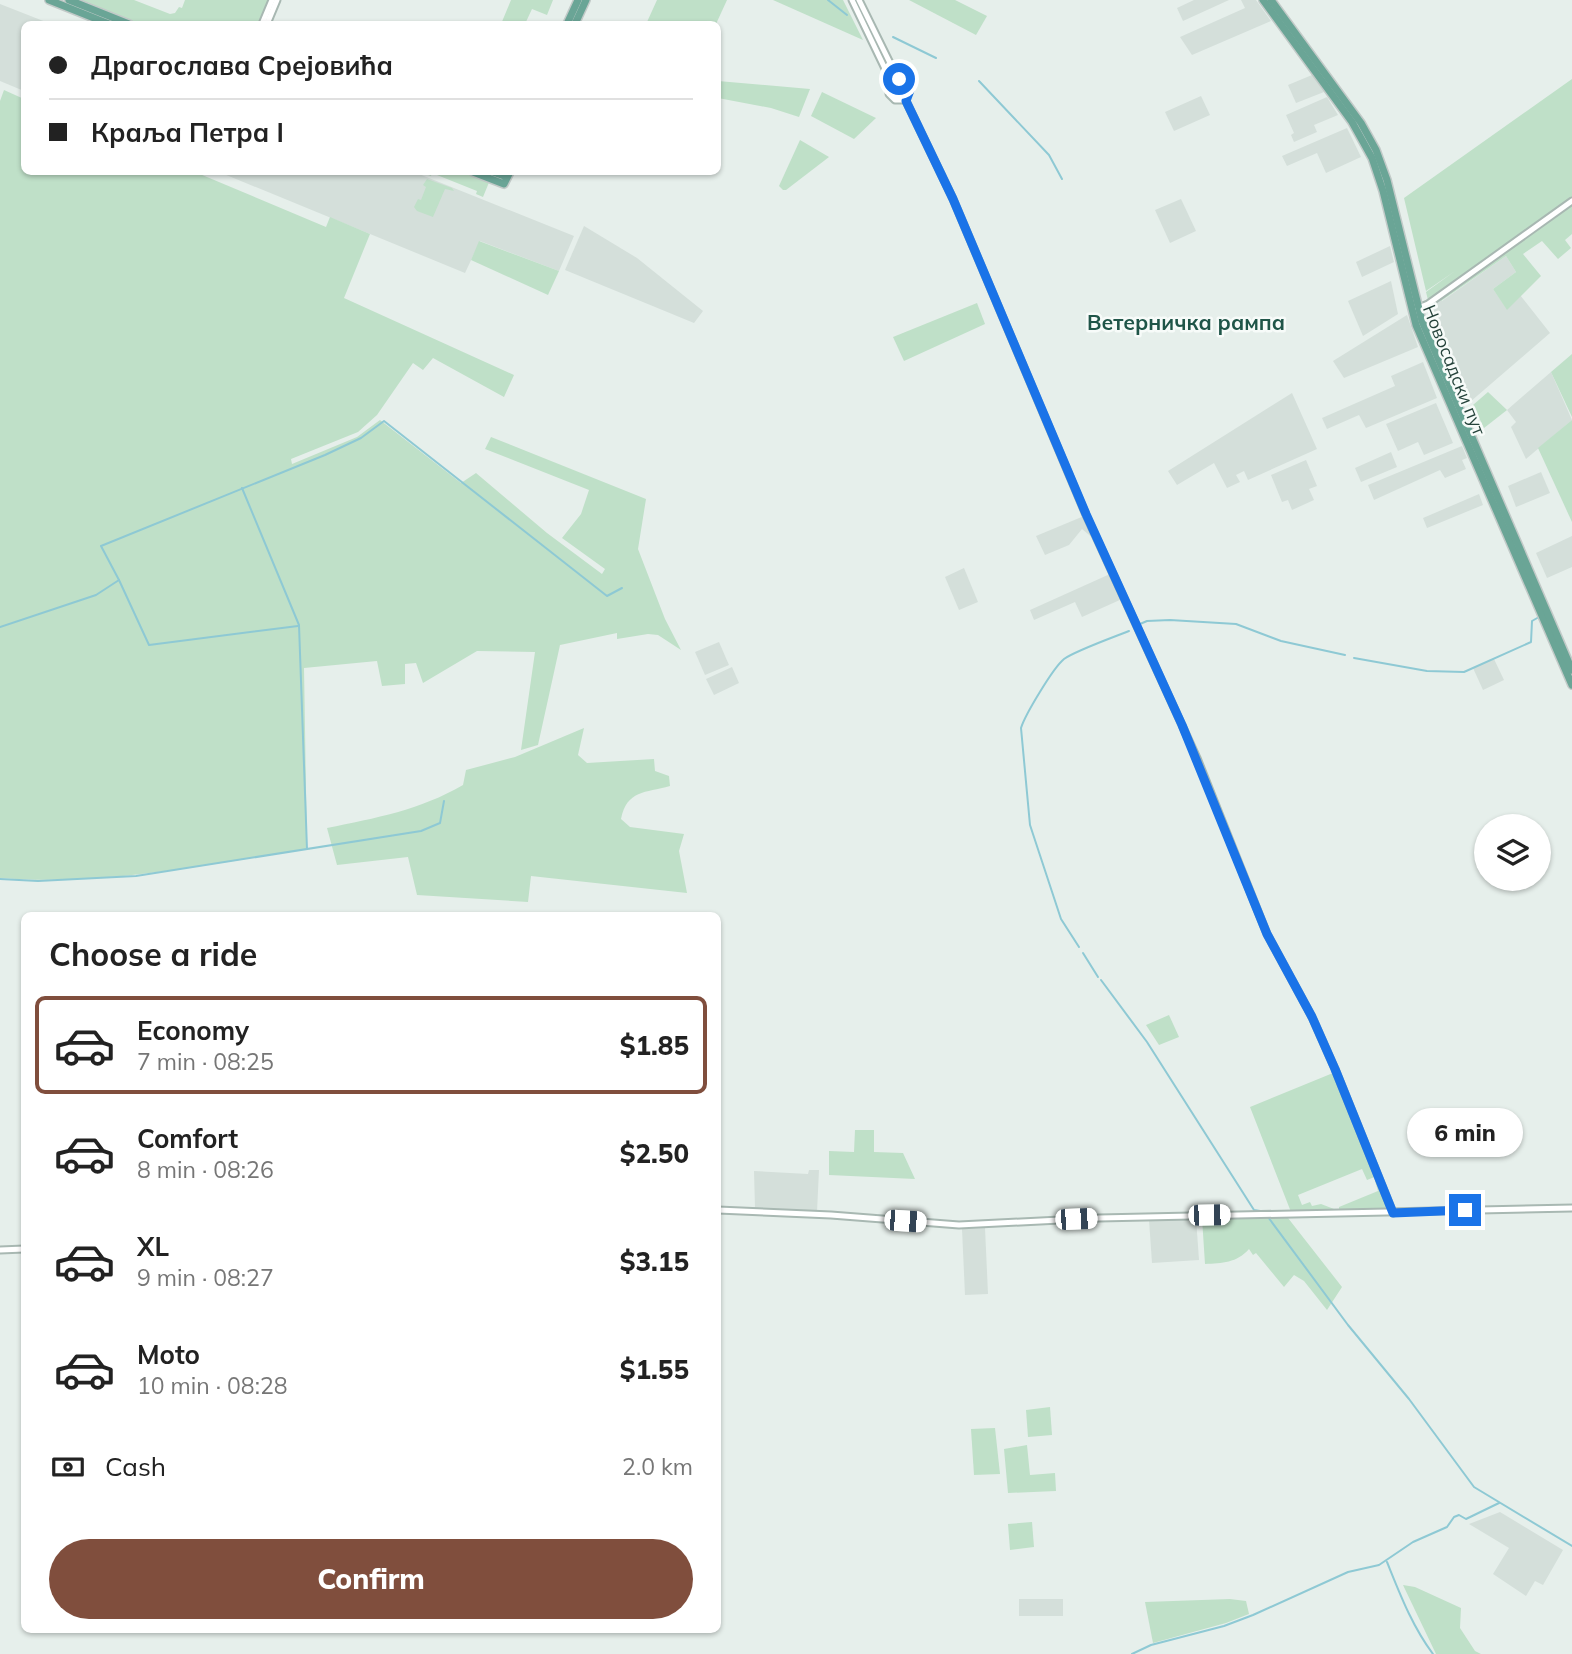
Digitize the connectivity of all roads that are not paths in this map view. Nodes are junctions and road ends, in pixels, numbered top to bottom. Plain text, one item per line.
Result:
1 (49, 0) edge
2 (69, 0) edge
3 (275, 0) edge
4 (578, 0) edge
5 (586, 0) edge
6 (852, 0) edge
7 (859, 0) edge
8 (1263, 0) edge
9 (1271, 0) edge
10 (102, 21) edge
11 (122, 21) edge
12 (264, 21) edge
13 (268, 21) edge
14 (568, 21) edge
15 (576, 21) edge
16 (902, 80) junction
17 (889, 85) junction
18 (905, 99) junction
19 (1572, 201) edge
20 (1415, 309) junction
21 (1572, 670) edge
22 (1572, 685) edge
23 (1572, 1208) edge
24 (721, 1210) edge
25 (1393, 1213) junction
26 (21, 1249) edge
27 (0, 1250) edge

1 - 10 main road
2 - 11 main road
3 - 12 street
3 - 13 street
4 - 14 main road
5 - 15 main road
6 - 17 street
7 - 16 street
8 - 20 main road, Новосадски пут
9 - 20 main road, Новосадски пут
16 - 17 street
16 - 18 street
17 - 18 street
18 - 25 street
19 - 20 street
20 - 21 main road, Новосадски пут
20 - 22 main road, Новосадски пут
23 - 25 street
24 - 25 street
26 - 27 street

